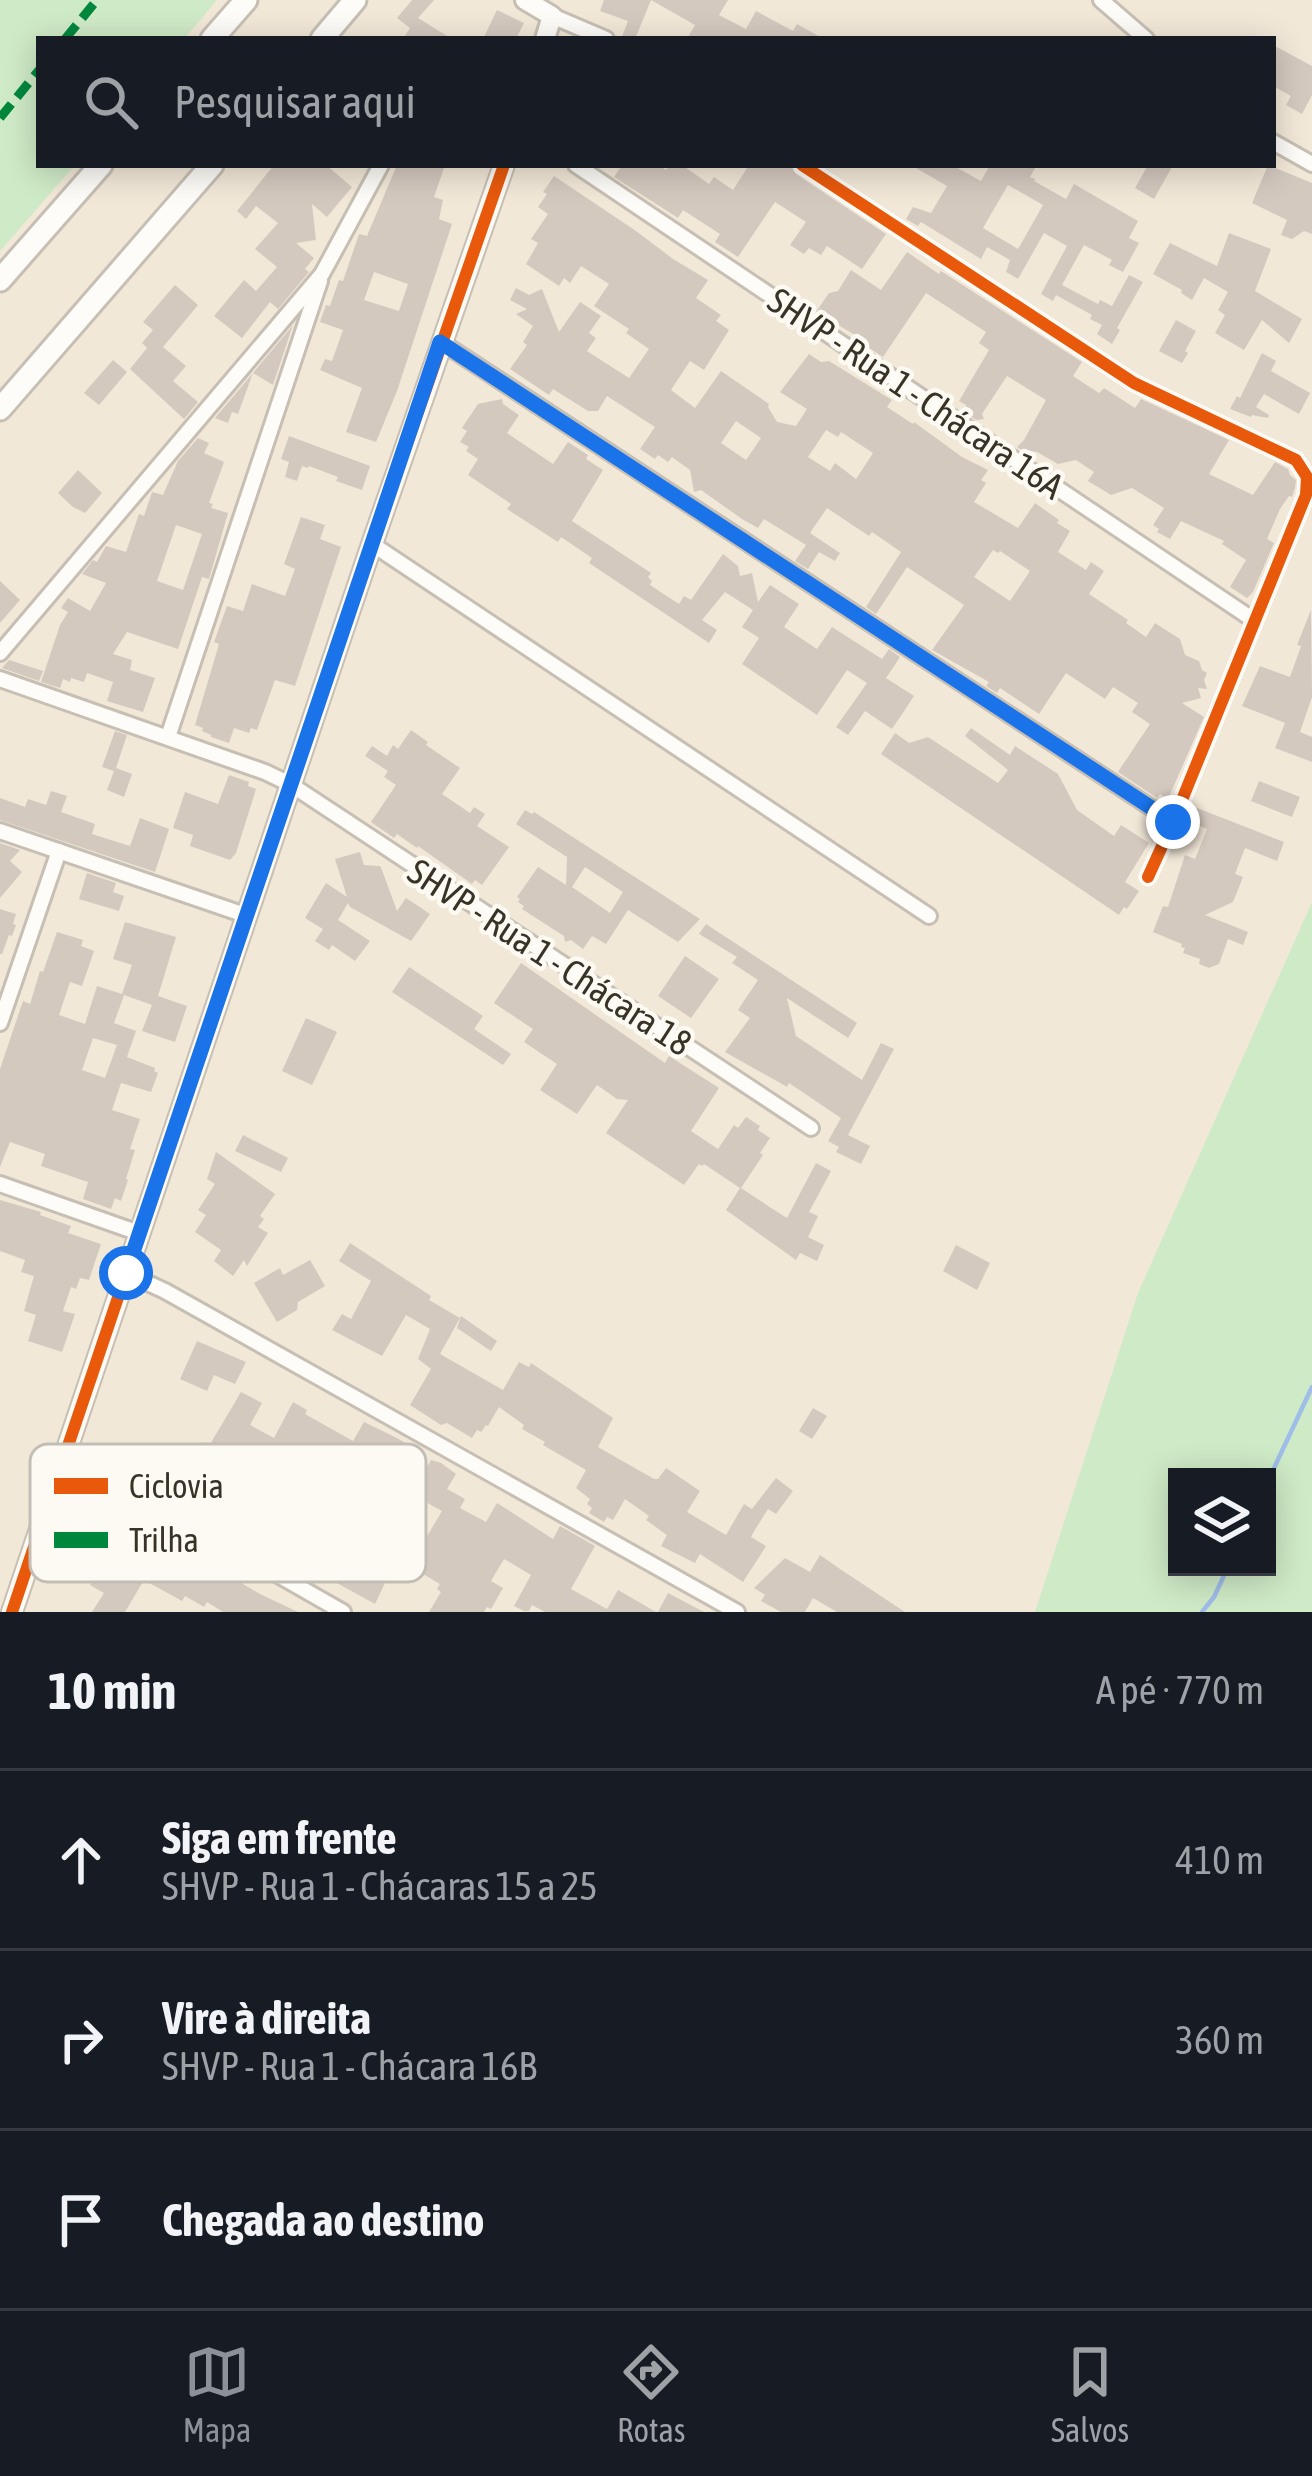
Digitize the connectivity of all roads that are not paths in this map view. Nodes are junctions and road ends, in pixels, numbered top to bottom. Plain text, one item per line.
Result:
1 (246, 0) edge
2 (355, 0) edge
3 (525, 0) edge
4 (1101, 0) edge
5 (555, 8) edge
6 (215, 36) edge
7 (325, 36) edge
8 (601, 36) edge
9 (1143, 36) edge
10 (1276, 144) edge
11 (1312, 164) edge
12 (98, 168) edge
13 (209, 168) edge
14 (379, 168) edge
15 (503, 168) edge
16 (580, 168) edge
17 (807, 168) edge
18 (322, 274) junction
19 (0, 280) edge
20 (440, 342) junction
21 (0, 409) edge
22 (372, 544) junction
23 (1256, 621) junction
24 (0, 653) edge
25 (0, 679) edge
26 (168, 737) junction
27 (290, 784) junction
28 (1173, 822) junction
29 (0, 831) edge
30 (59, 851) junction
31 (1148, 877) dead end
32 (248, 916) junction
33 (929, 916) dead end
34 (0, 1023) edge
35 (811, 1128) dead end
36 (0, 1184) edge
37 (139, 1234) junction
38 (126, 1273) junction
39 (69, 1444) edge
40 (30, 1559) edge
41 (290, 1582) edge
42 (12, 1612) edge
43 (343, 1612) edge
44 (737, 1612) edge

1 - 6 main road
2 - 7 main road
3 - 5 street
4 - 9 street
5 - 8 street
10 - 11 street
12 - 19 main road
13 - 21 main road
14 - 18 street
15 - 20 street
16 - 23 street, SHVP - Rua 1 - Chácara 16A
17 - 23 street
18 - 24 street
18 - 26 street
20 - 22 street
20 - 28 street
22 - 27 street
22 - 33 street
23 - 28 street
25 - 26 street, SHVP - Rua 1 - Chácara 18
26 - 27 street, SHVP - Rua 1 - Chácara 18
27 - 32 street
27 - 35 street, SHVP - Rua 1 - Chácara 18
28 - 31 street
29 - 30 street
30 - 32 street
30 - 34 street
32 - 37 street
36 - 37 street
37 - 38 street
38 - 39 street
38 - 44 street
40 - 42 street
41 - 43 street

